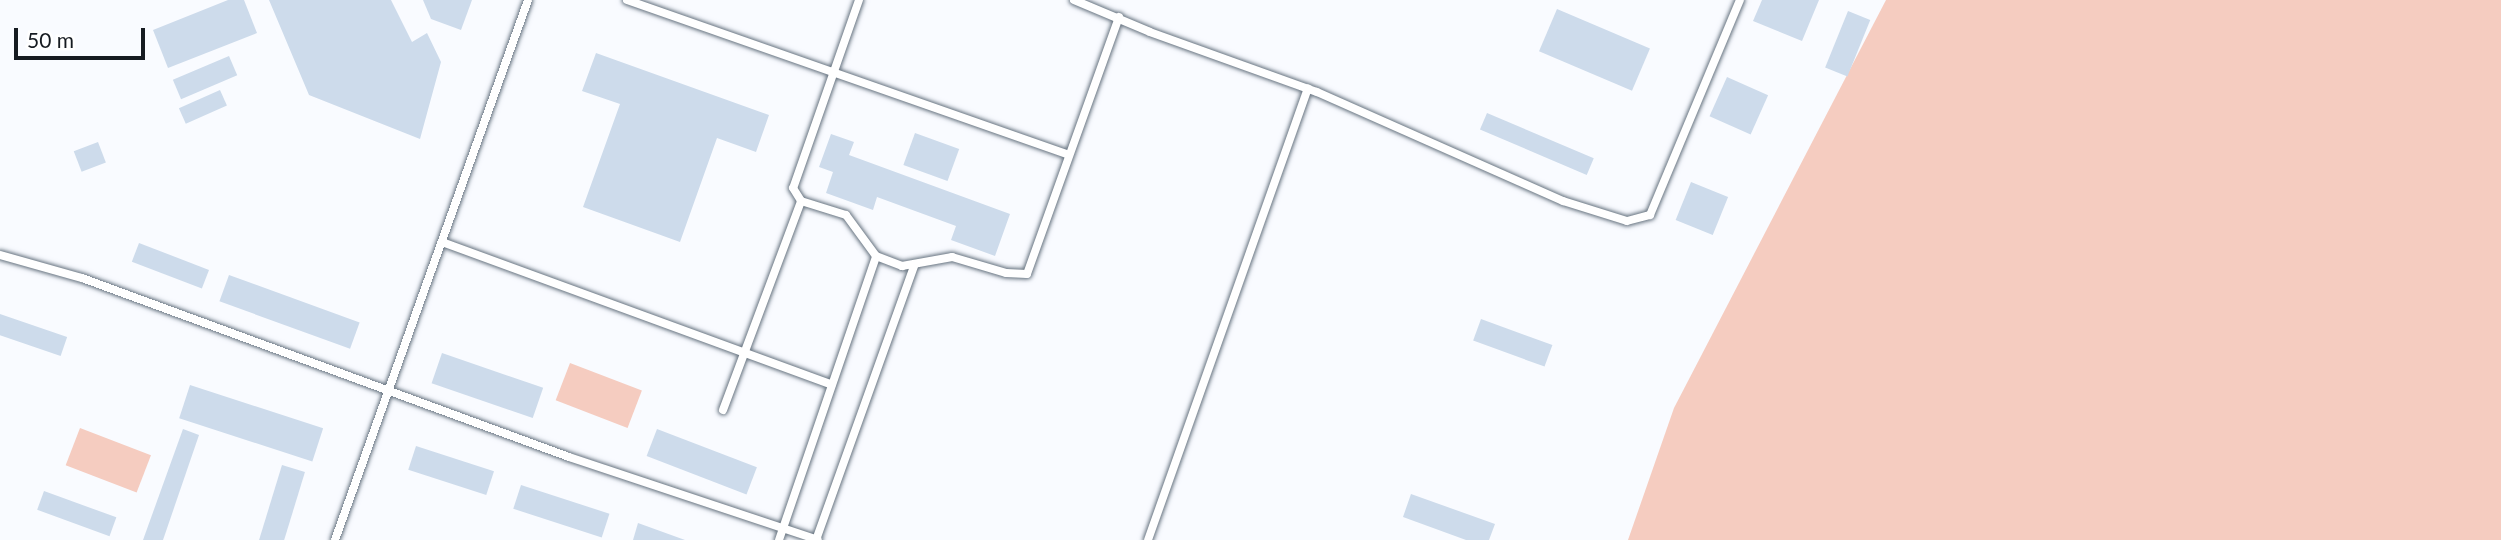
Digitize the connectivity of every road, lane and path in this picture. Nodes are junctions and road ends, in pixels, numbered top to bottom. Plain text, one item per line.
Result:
1 (528, 0) edge
2 (627, 0) edge
3 (859, 0) edge
4 (1074, 0) edge
5 (1740, 0) edge
6 (1119, 18) junction
7 (833, 72) junction
8 (1308, 88) junction
9 (1069, 155) junction
10 (801, 201) junction
11 (442, 242) junction
12 (0, 255) edge
13 (876, 256) junction
14 (915, 264) junction
15 (744, 353) junction
16 (832, 385) junction
17 (389, 389) junction
18 (723, 410) dead end
19 (782, 530) junction
20 (335, 540) edge
21 (779, 540) edge
22 (817, 540) edge
23 (1148, 540) edge

1 - 11 lane
2 - 7 lane
3 - 7 lane
4 - 6 lane
5 - 8 lane
6 - 8 lane
6 - 9 lane
7 - 9 lane
7 - 10 lane
8 - 23 lane
9 - 14 lane
10 - 13 lane
10 - 15 lane
11 - 15 lane
11 - 17 lane
12 - 17 lane
13 - 14 lane
13 - 16 lane
14 - 22 lane
15 - 16 lane
15 - 18 lane
16 - 19 lane
17 - 19 lane
17 - 20 lane
19 - 21 lane
19 - 22 lane

